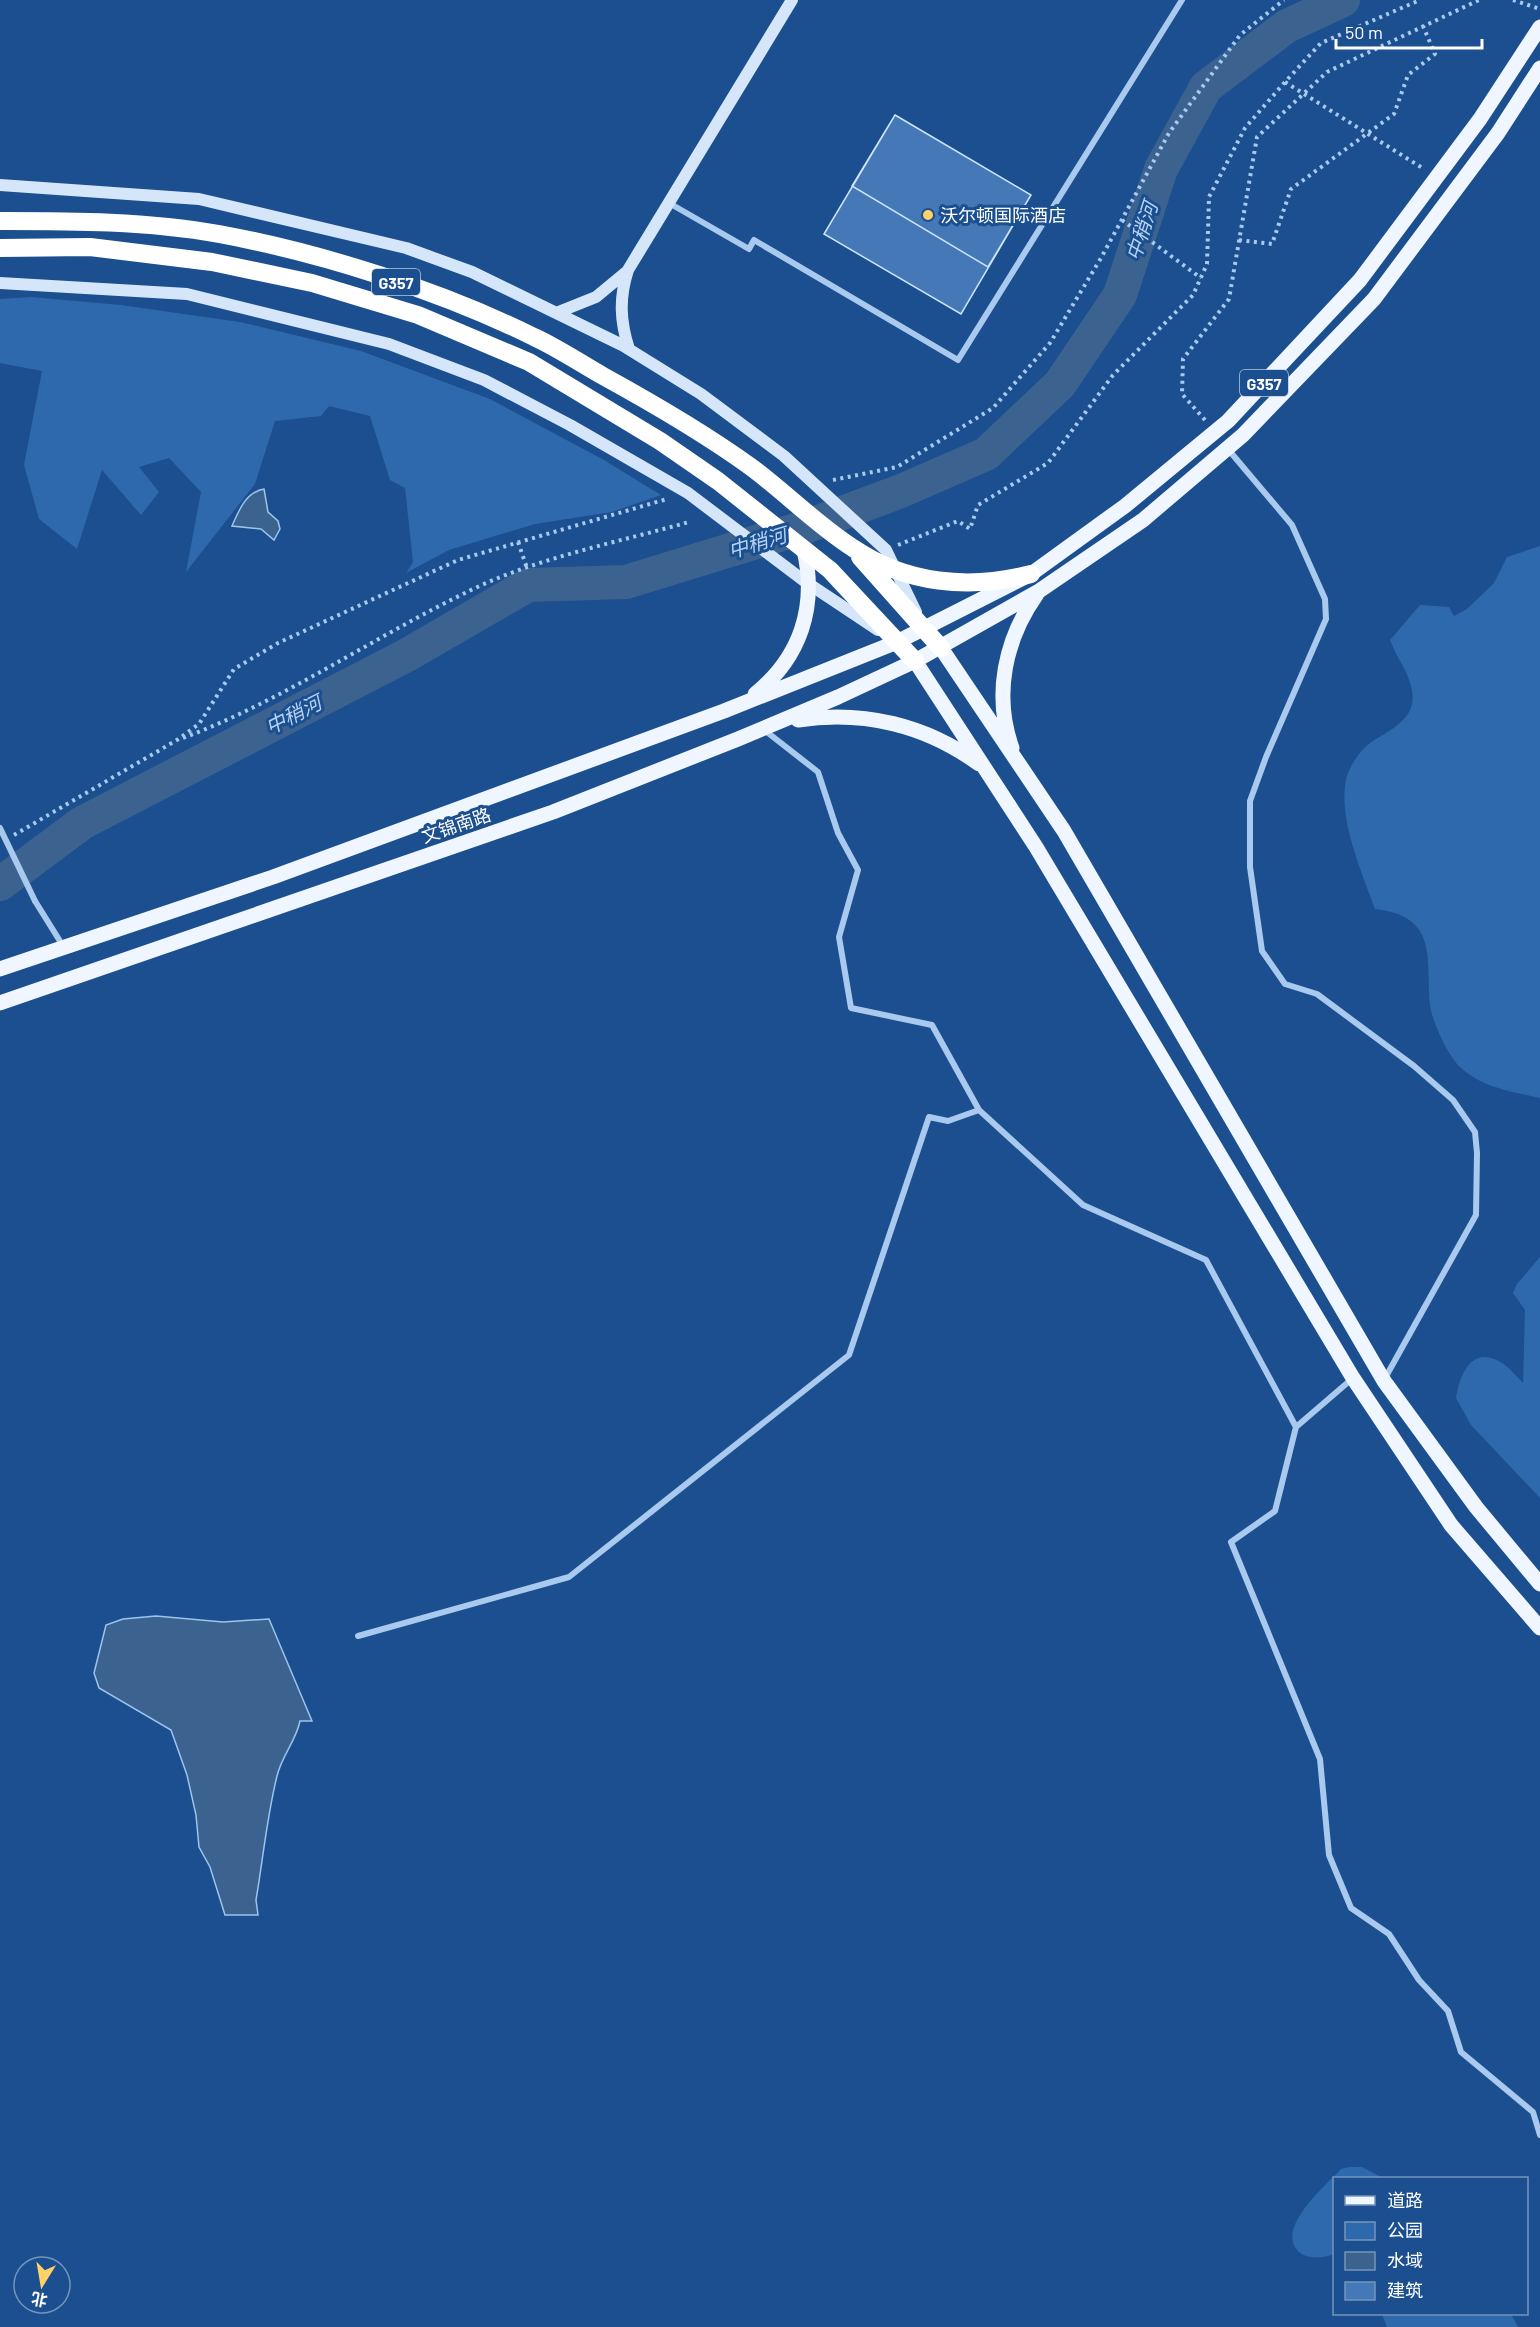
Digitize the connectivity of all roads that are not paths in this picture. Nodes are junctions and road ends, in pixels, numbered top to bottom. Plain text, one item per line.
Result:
1 (792, 0) edge
2 (1182, 0) edge
3 (1540, 27) edge
4 (1540, 68) edge
5 (0, 185) edge
6 (669, 203) junction
7 (0, 220) edge
8 (0, 248) edge
9 (628, 270) junction
10 (0, 283) edge
11 (556, 313) junction
12 (628, 349) junction
13 (1227, 448) junction
14 (850, 547) junction
15 (804, 550) junction
16 (896, 570) junction
17 (1031, 574) junction
18 (806, 582) junction
19 (1039, 591) junction
20 (924, 630) junction
21 (897, 642) junction
22 (941, 648) junction
23 (915, 661) junction
24 (724, 711) junction
25 (763, 729) junction
26 (1019, 764) junction
27 (986, 770) junction
28 (0, 828) edge
29 (63, 946) junction
30 (0, 969) edge
31 (0, 1003) edge
32 (979, 1110) junction
33 (1353, 1378) junction
34 (1384, 1381) junction
35 (1296, 1427) junction
36 (1540, 1584) edge
37 (1540, 1628) edge
38 (358, 1636) dead end
39 (1540, 2135) edge

1 - 6 street
2 - 6 street
3 - 17 main road, G357
4 - 13 main road, G357
5 - 11 street
6 - 9 street
7 - 14 highway, G357
8 - 15 highway, G357
9 - 11 street
9 - 12 street
10 - 18 street
11 - 12 street
12 - 16 street
13 - 19 main road, G357
13 - 34 street
14 - 16 highway
14 - 20 highway, G357
15 - 18 main road
15 - 21 highway, G357
16 - 17 highway
16 - 20 street
17 - 20 main road, G357
18 - 21 street
18 - 24 main road
19 - 22 main road, G357
19 - 26 main road
20 - 21 main road, G357
20 - 22 highway, G357
21 - 23 highway, G357
21 - 24 main road, 文锦南路
22 - 23 main road, G357
22 - 26 main road
23 - 25 main road, 文锦南路
23 - 27 main road
24 - 29 main road, 文锦南路
25 - 27 main road
25 - 31 main road, 文锦南路
25 - 32 street
26 - 34 main road
27 - 33 main road
28 - 29 street, bridge
29 - 30 main road, 文锦南路
32 - 35 street
32 - 38 street
33 - 35 street
33 - 37 main road
34 - 36 main road
35 - 39 street

